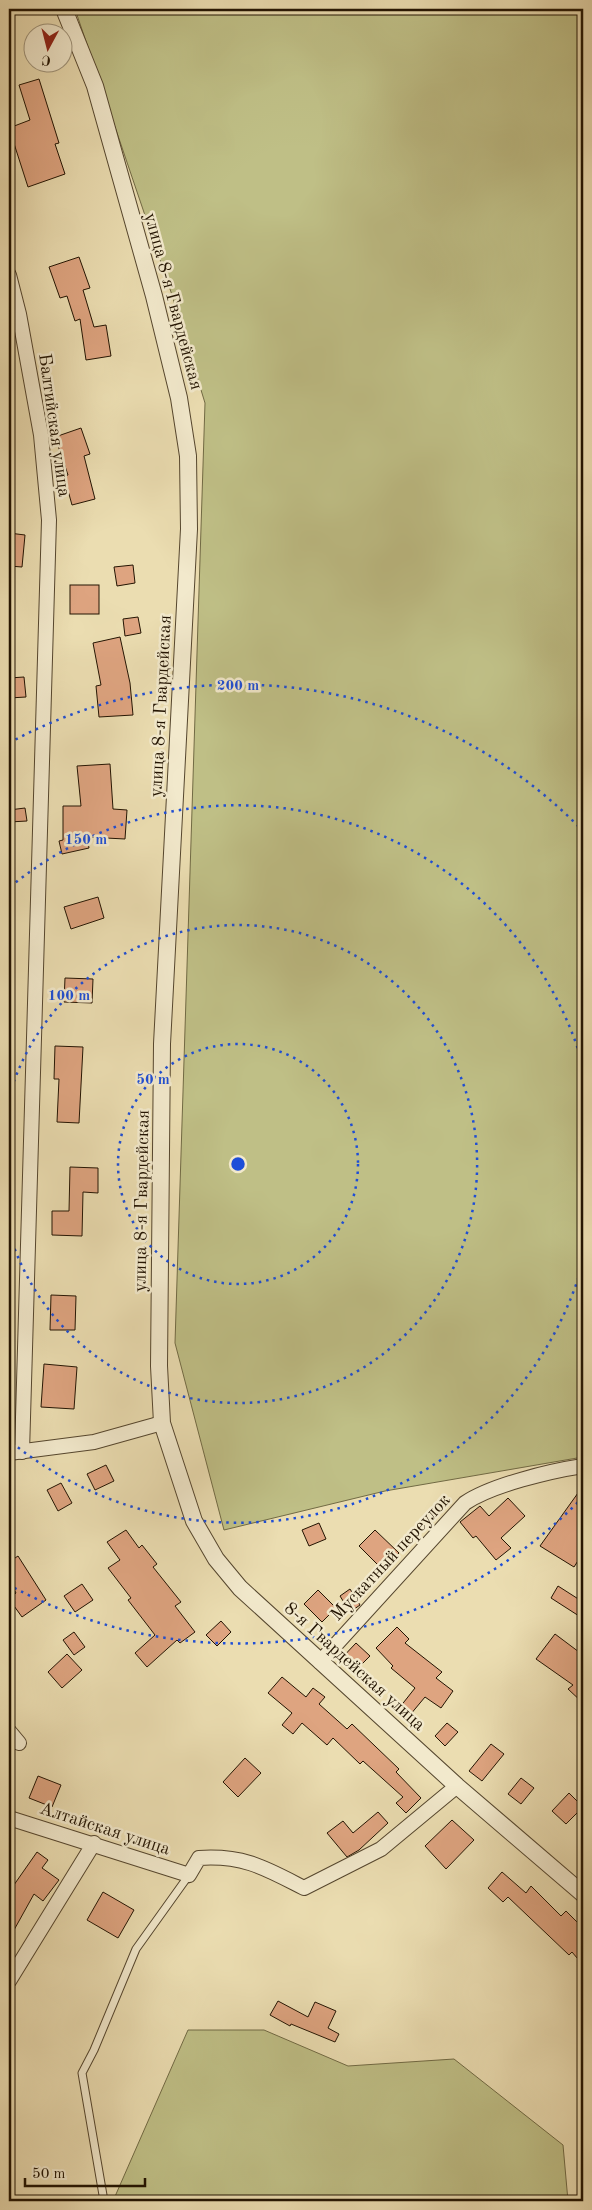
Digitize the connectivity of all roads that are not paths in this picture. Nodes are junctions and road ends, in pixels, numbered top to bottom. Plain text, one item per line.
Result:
1 (64, 9) edge
2 (9, 275) edge
3 (162, 1422) junction
4 (15, 1452) edge
5 (583, 1466) edge
6 (320, 1662) junction
7 (9, 1732) edge
8 (19, 1743) dead end
9 (457, 1786) junction
10 (9, 1818) edge
11 (94, 1843) junction
12 (189, 1875) junction
13 (583, 1894) edge
14 (9, 1981) edge
15 (104, 2201) edge

1 - 3 street, улица 8-я Гвардейская
2 - 4 street, Балтийская улица
3 - 4 street
3 - 6 street, 8-я Гвардейская улица
5 - 6 street, Мускатный переулок
6 - 9 street, 8-я Гвардейская улица
7 - 8 street
9 - 12 street
9 - 13 street, 8-я Гвардейская улица
10 - 11 street, Алтайская улица
11 - 12 street, Алтайская улица
11 - 14 street
12 - 15 lane

